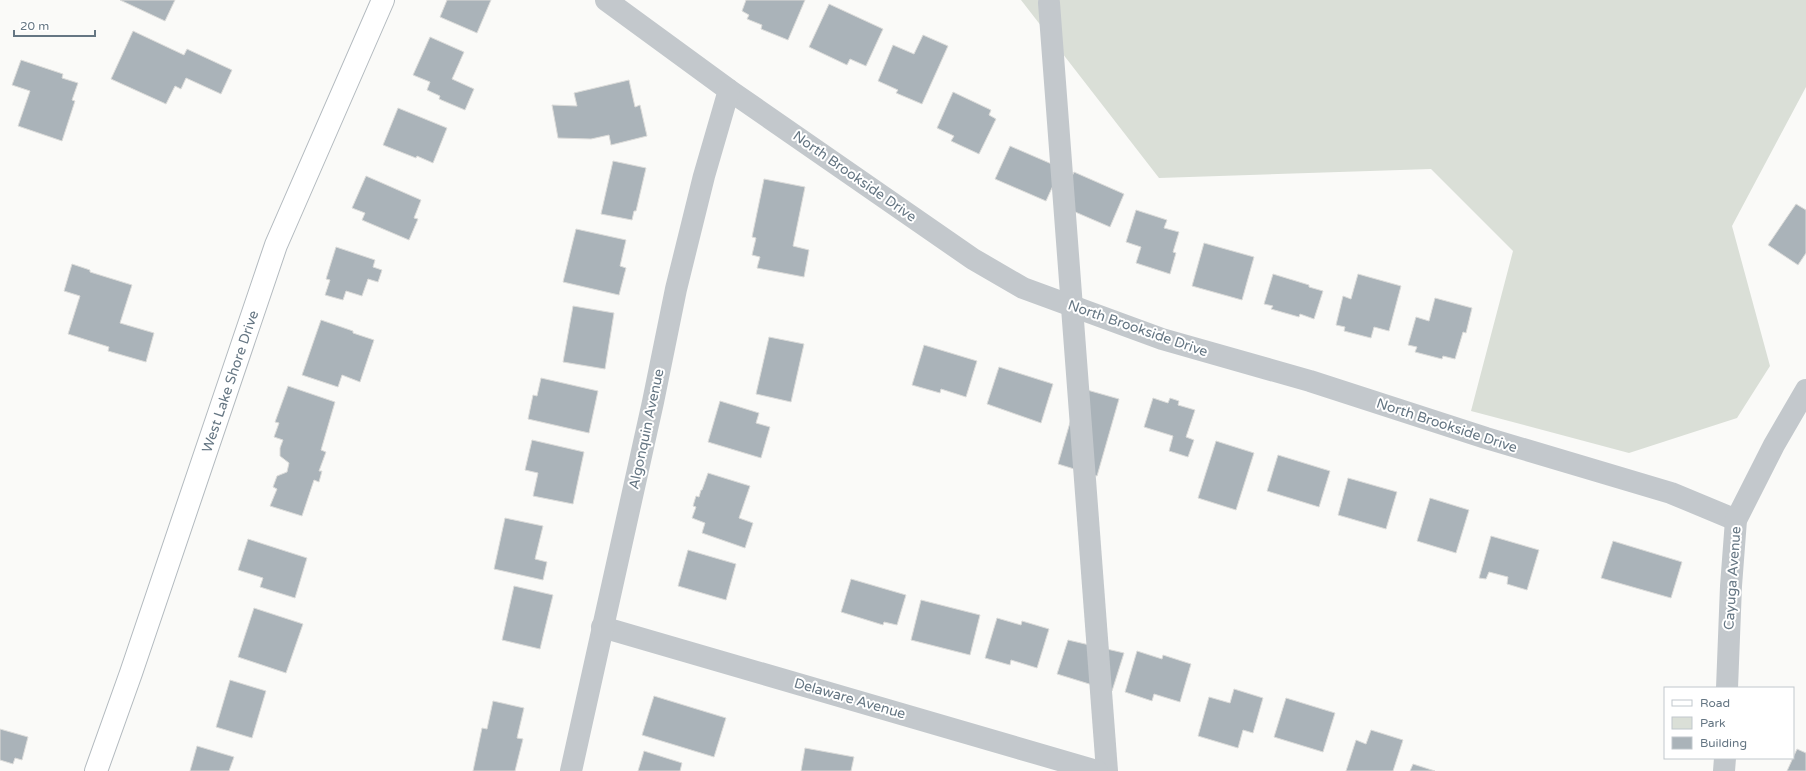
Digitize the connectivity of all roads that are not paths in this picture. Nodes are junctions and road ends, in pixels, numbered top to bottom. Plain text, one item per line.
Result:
1 (383, 0) edge
2 (606, 0) edge
3 (1049, 3) dead end
4 (729, 90) junction
5 (1074, 307) junction
6 (1806, 390) edge
7 (1736, 520) junction
8 (602, 627) junction
9 (1727, 687) edge
10 (1725, 759) edge
11 (96, 771) edge
12 (571, 771) edge
13 (1097, 771) edge
14 (1107, 771) edge
15 (1724, 771) edge

1 - 11 street, West Lake Shore Drive
2 - 4 street, North Brookside Drive
3 - 5 street
4 - 5 street, North Brookside Drive
4 - 8 street, Algonquin Avenue
5 - 7 street, North Brookside Drive
5 - 14 street
6 - 7 street, Cayuga Avenue
7 - 9 street, Cayuga Avenue
8 - 12 street, Algonquin Avenue
8 - 13 street, Delaware Avenue
10 - 15 street

